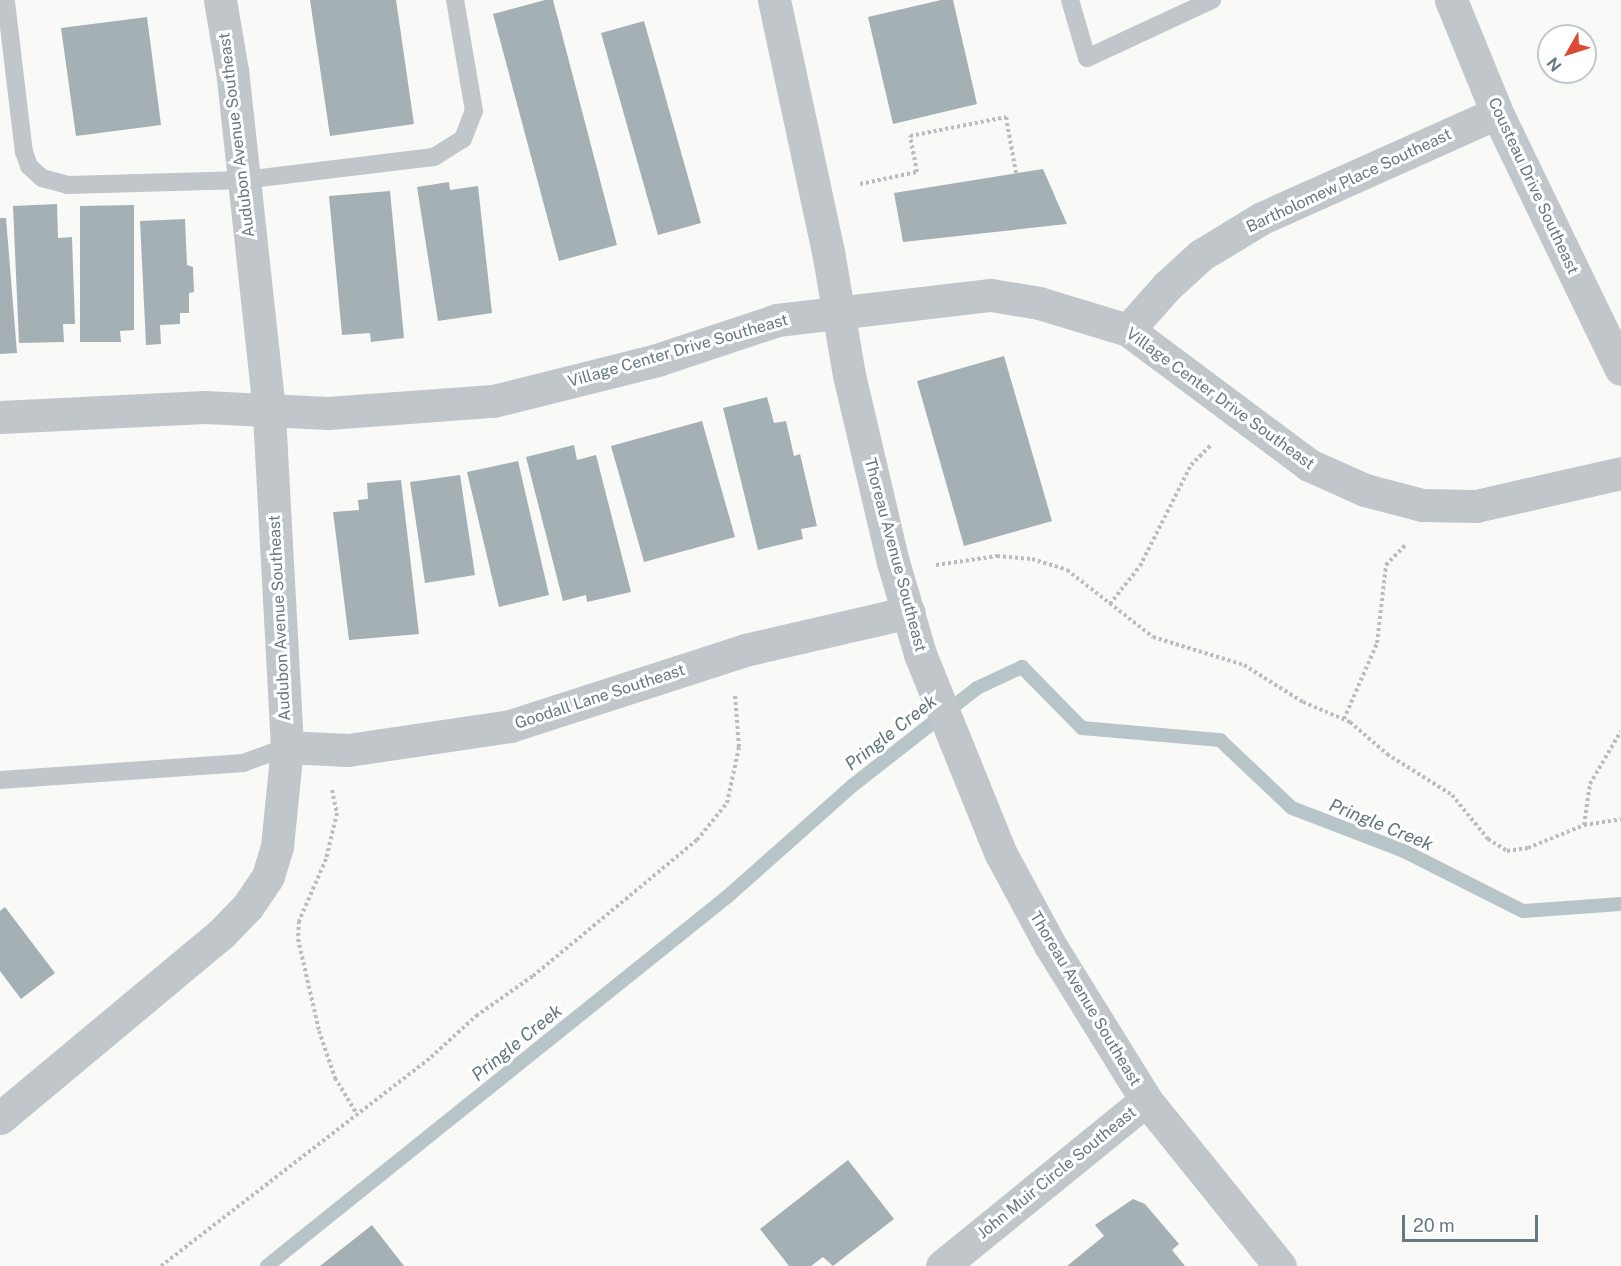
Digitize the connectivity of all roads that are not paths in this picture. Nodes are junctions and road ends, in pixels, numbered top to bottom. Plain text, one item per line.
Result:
1 (220, 0) edge
2 (455, 0) edge
3 (774, 0) edge
4 (1070, 0) edge
5 (1212, 0) edge
6 (1451, 0) edge
7 (9, 1) edge
8 (1497, 113) junction
9 (244, 180) junction
10 (837, 311) junction
11 (1128, 330) junction
12 (1621, 369) edge
13 (269, 410) junction
14 (0, 417) edge
15 (1621, 472) edge
16 (909, 612) junction
17 (287, 747) junction
18 (0, 780) edge
19 (1146, 1100) junction
20 (0, 1118) edge
21 (942, 1266) edge
22 (1280, 1266) edge

1 - 9 street, Audubon Avenue Southeast
2 - 9 lane
3 - 10 street, Thoreau Avenue Southeast
4 - 5 lane
6 - 8 street, Cousteau Drive Southeast
7 - 9 lane
8 - 11 street, Bartholomew Place Southeast
8 - 12 street, Cousteau Drive Southeast
9 - 13 street, Audubon Avenue Southeast
10 - 11 street, Village Center Drive Southeast
10 - 13 street, Village Center Drive Southeast
10 - 16 street, Thoreau Avenue Southeast
11 - 15 street, Village Center Drive Southeast
13 - 14 street, Village Center Drive Southeast
13 - 17 street, Audubon Avenue Southeast
16 - 17 street, Goodall Lane Southeast
16 - 19 street, Thoreau Avenue Southeast
17 - 18 lane
17 - 20 street, Audubon Avenue Southeast
19 - 21 street, John Muir Circle Southeast
19 - 22 street, John Muir Circle Southeast

